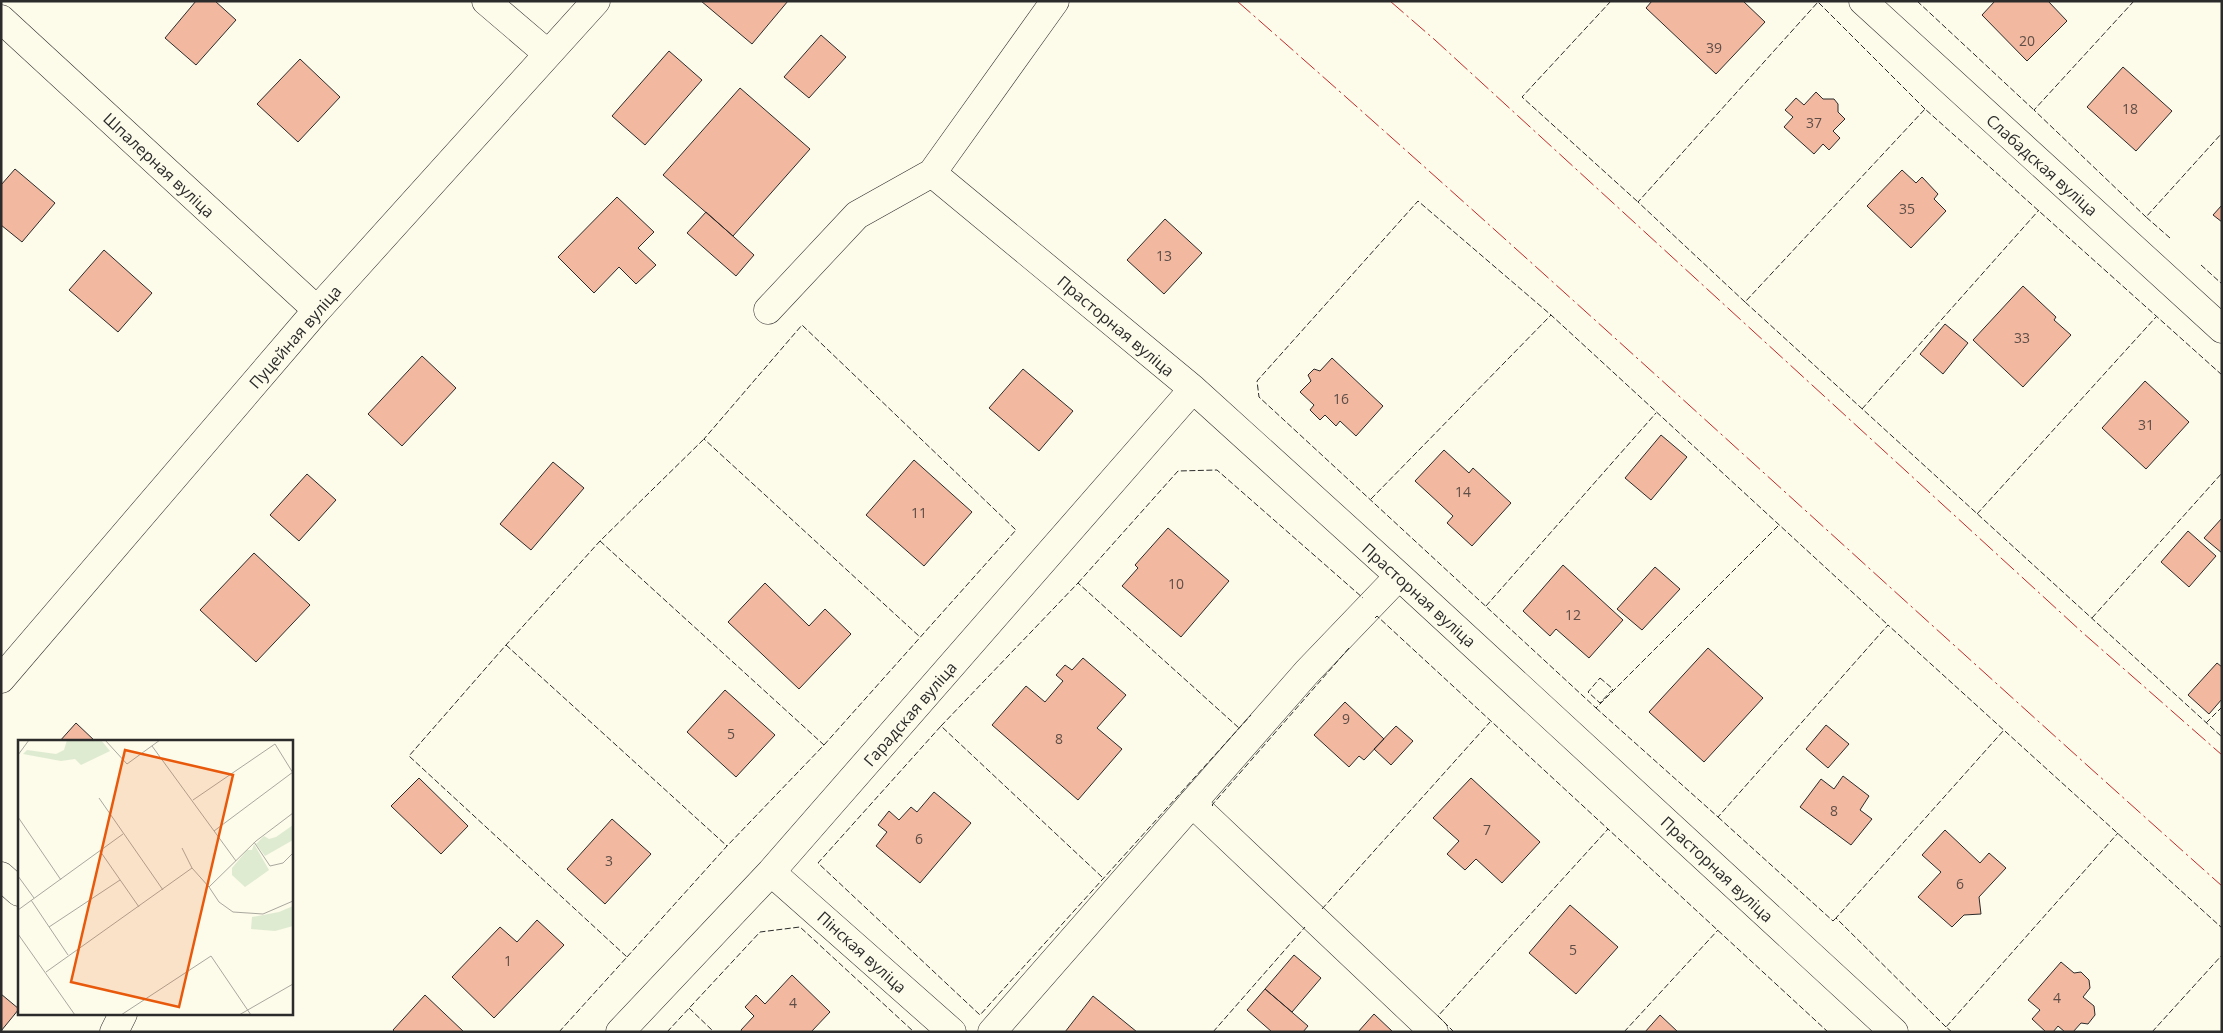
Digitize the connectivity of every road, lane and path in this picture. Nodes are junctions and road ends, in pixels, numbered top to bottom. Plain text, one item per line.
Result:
1 (486, 1) edge
2 (596, 1) edge
3 (1055, 1) edge
4 (1863, 1) edge
5 (1, 19) edge
6 (548, 54) junction
7 (932, 173) junction
8 (317, 310) junction
9 (768, 310) dead end
10 (2222, 329) edge
11 (1192, 389) junction
12 (1399, 576) junction
13 (1, 680) edge
14 (1192, 803) junction
15 (772, 872) junction
16 (1, 876) edge
17 (18, 891) edge
18 (122, 1016) edge
19 (114, 1032) edge
20 (620, 1032) edge
21 (952, 1032) edge
22 (992, 1032) edge
23 (1434, 1032) edge
24 (1894, 1032) edge

1 - 6 street
2 - 6 street, Пуцейная вуліца
3 - 7 street
4 - 10 street, Слабадская вуліца
5 - 8 street, Шпалерная вуліца
6 - 8 street, Пуцейная вуліца
7 - 9 street
7 - 11 street, Прасторная вуліца
8 - 13 street, Пуцейная вуліца
11 - 12 street, Прасторная вуліца
11 - 15 street, Гарадская вуліца
12 - 14 street
12 - 24 street, Прасторная вуліца
14 - 22 street
14 - 23 street
15 - 20 street, Гарадская вуліца
15 - 21 street, Пінская вуліца
16 - 17 street
18 - 19 street

